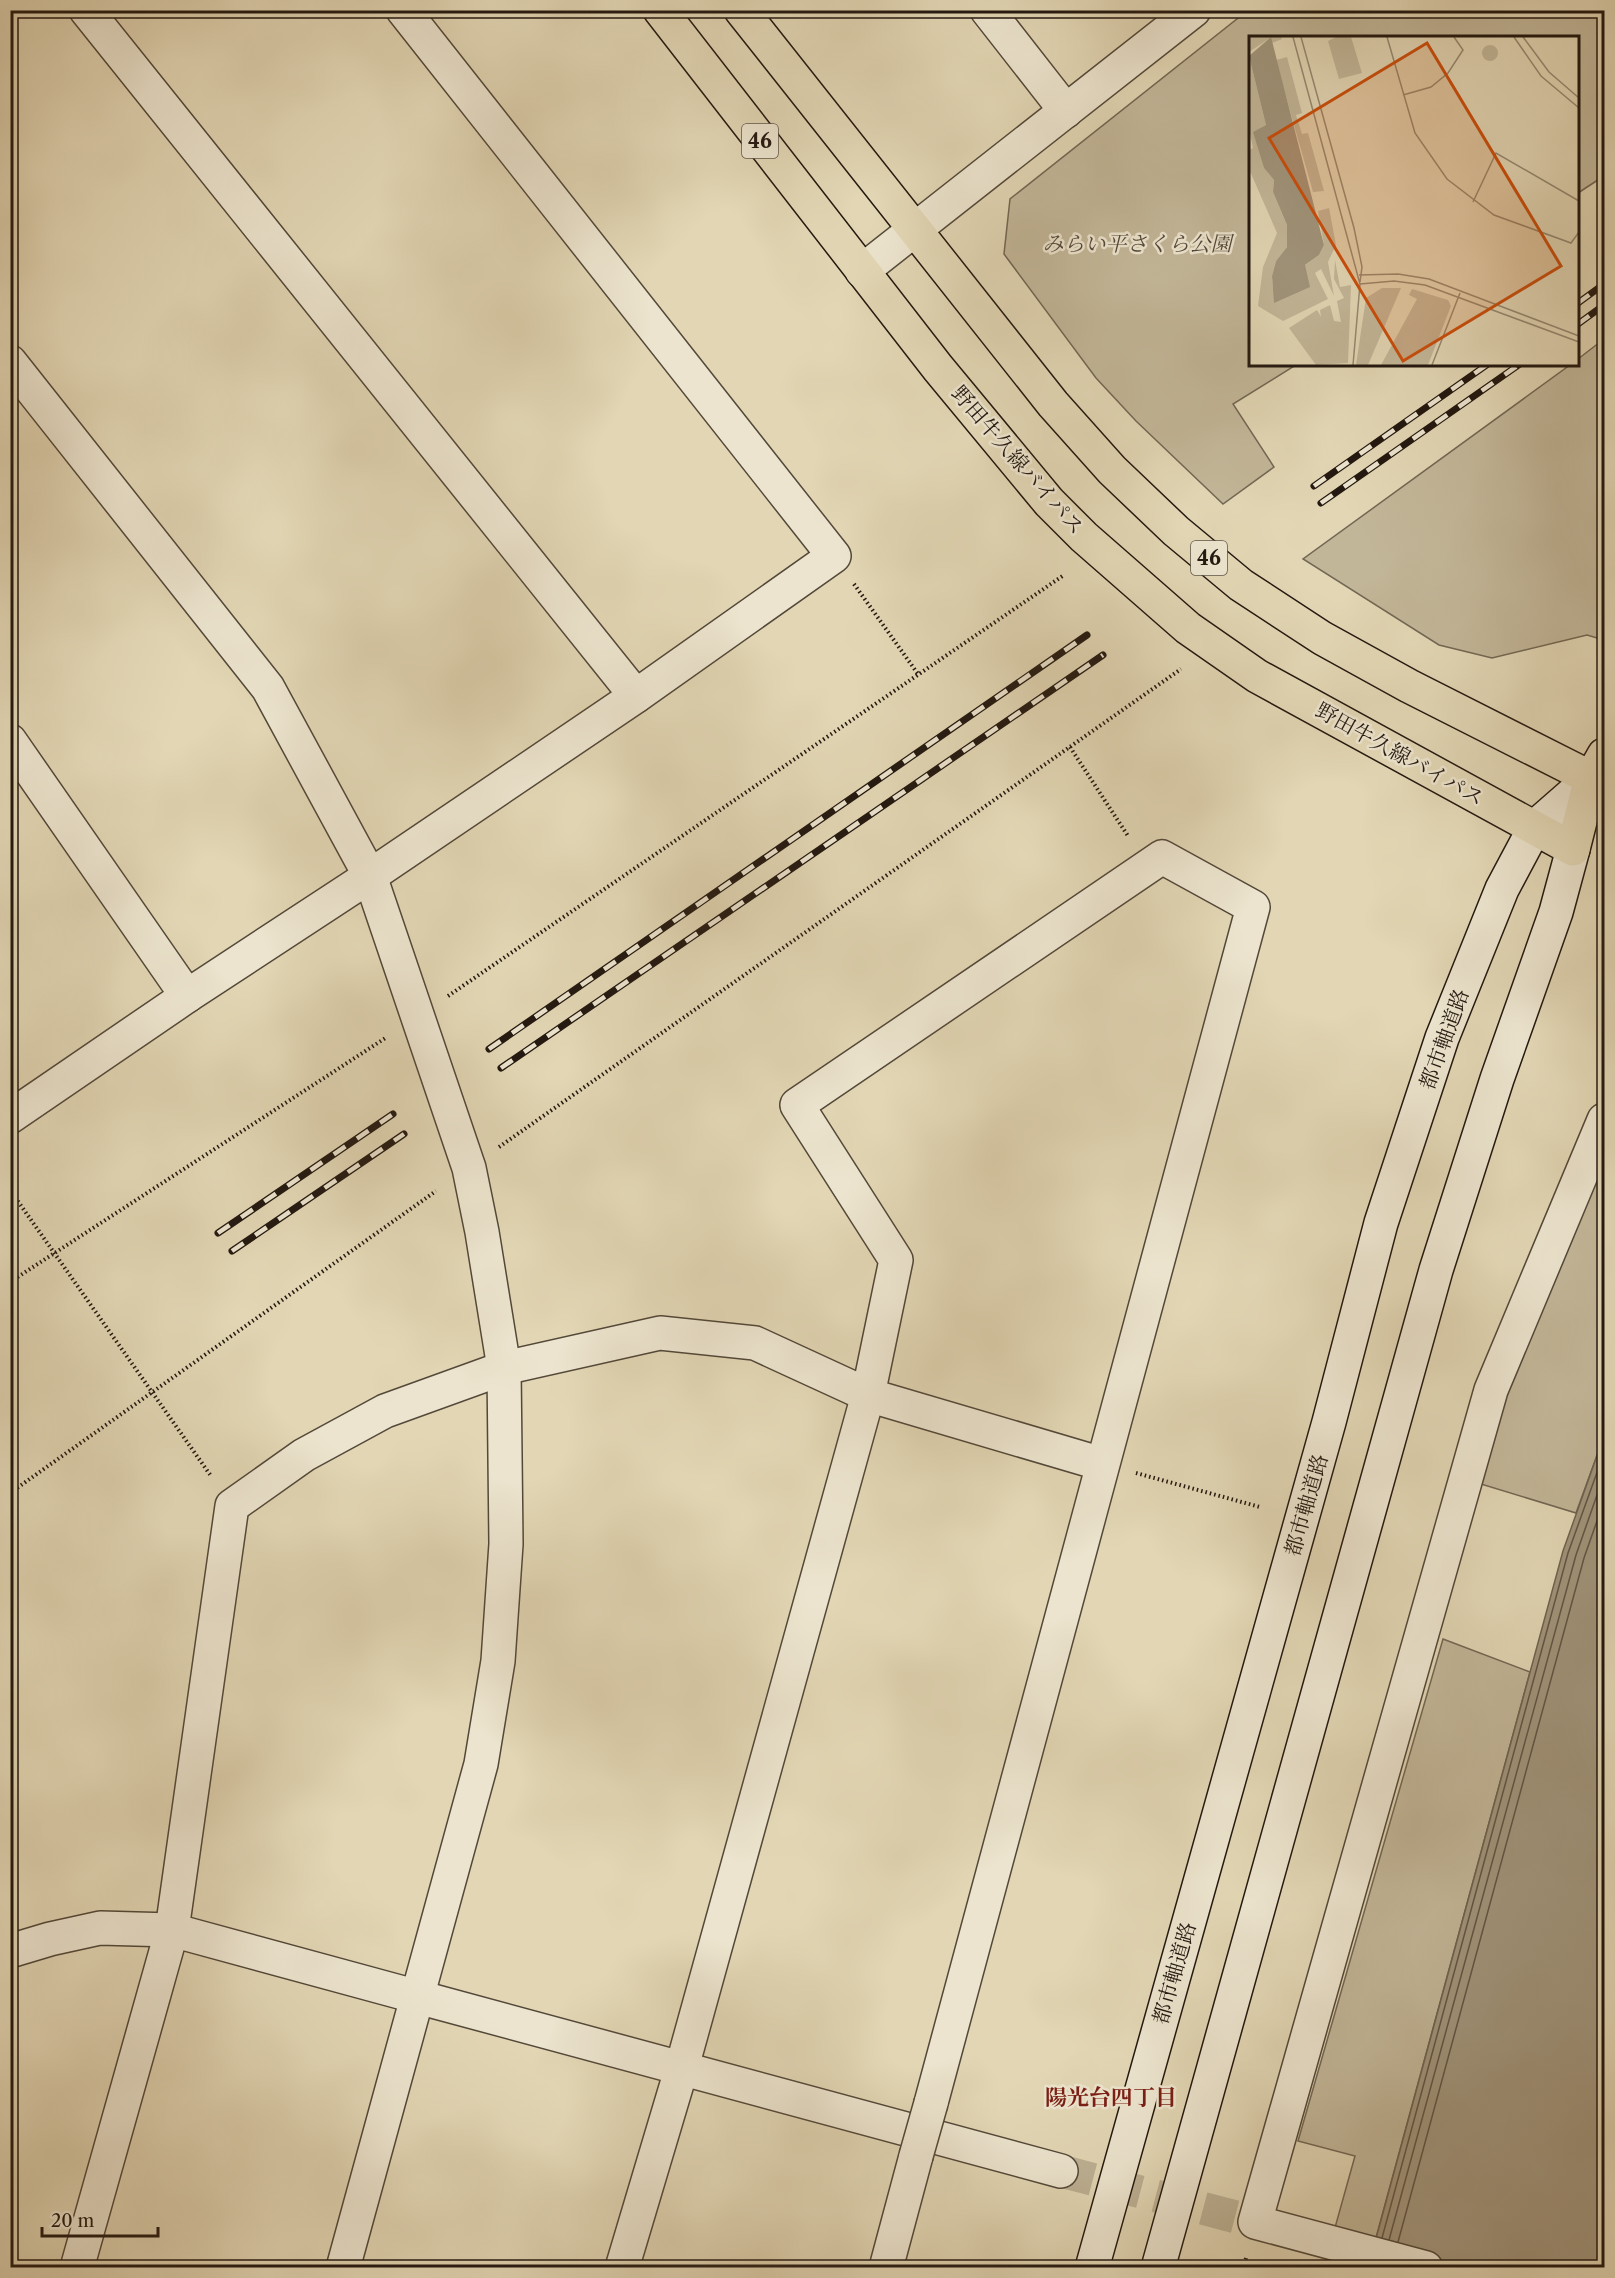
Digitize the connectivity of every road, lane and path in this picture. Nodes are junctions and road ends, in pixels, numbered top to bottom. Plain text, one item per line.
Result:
1 (86, 10) edge
2 (403, 10) edge
3 (660, 10) edge
4 (741, 10) edge
5 (987, 10) edge
6 (1194, 10) edge
7 (1066, 111) junction
8 (915, 230) junction
9 (862, 271) junction
10 (10, 362) edge
11 (834, 556) junction
12 (1064, 574) dead end
13 (1181, 669) dead end
14 (918, 674) junction
15 (636, 696) junction
16 (10, 741) edge
17 (1070, 747) junction
18 (1600, 775) edge
19 (1535, 827) junction
20 (1573, 849) junction
21 (1149, 867) junction
22 (370, 876) junction
23 (187, 996) junction
24 (418, 1017) junction
25 (10, 1117) edge
26 (1605, 1120) edge
27 (470, 1168) junction
28 (10, 1190) edge
29 (55, 1253) junction
30 (10, 1282) edge
31 (504, 1368) junction
32 (152, 1392) junction
33 (867, 1395) junction
34 (1102, 1464) junction
35 (10, 1492) edge
36 (232, 1506) junction
37 (1260, 1507) dead end
38 (172, 1930) junction
39 (10, 1951) edge
40 (418, 1997) junction
41 (682, 2067) junction
42 (1061, 2171) tunnel mouth
43 (77, 2268) edge
44 (343, 2268) edge
45 (622, 2268) edge
46 (886, 2268) edge
47 (1092, 2268) edge
48 (1158, 2268) edge
49 (1426, 2268) edge

1 - 15 street
2 - 11 street
3 - 9 main road, 野田牛久線バイパス / 46
4 - 8 main road, 46
5 - 7 street
6 - 7 street
7 - 8 street
8 - 9 street
8 - 18 main road, 46
9 - 19 main road, 野田牛久線バイパス / 46
10 - 22 street
11 - 14 path
11 - 15 street
12 - 14 path
13 - 17 path
14 - 24 path
15 - 22 street
16 - 23 street
17 - 21 path
17 - 27 path
18 - 19 street, 都市軸道路
18 - 20 main road
19 - 20 main road, 野田牛久線バイパス / 46
19 - 47 street, 都市軸道路
20 - 48 street
21 - 33 street
21 - 34 street
22 - 23 street
22 - 24 street
23 - 25 street
24 - 27 street
24 - 29 path
26 - 49 street
27 - 31 street
27 - 32 path
28 - 29 path
29 - 30 path
29 - 32 path
31 - 33 street
31 - 36 street
31 - 40 street
32 - 35 path
32 - 36 path
33 - 34 street
33 - 41 street
34 - 37 path
34 - 46 street, bridge
36 - 38 street
38 - 39 street
38 - 40 street
38 - 43 street
40 - 41 street
40 - 44 street
41 - 42 street
41 - 45 street

